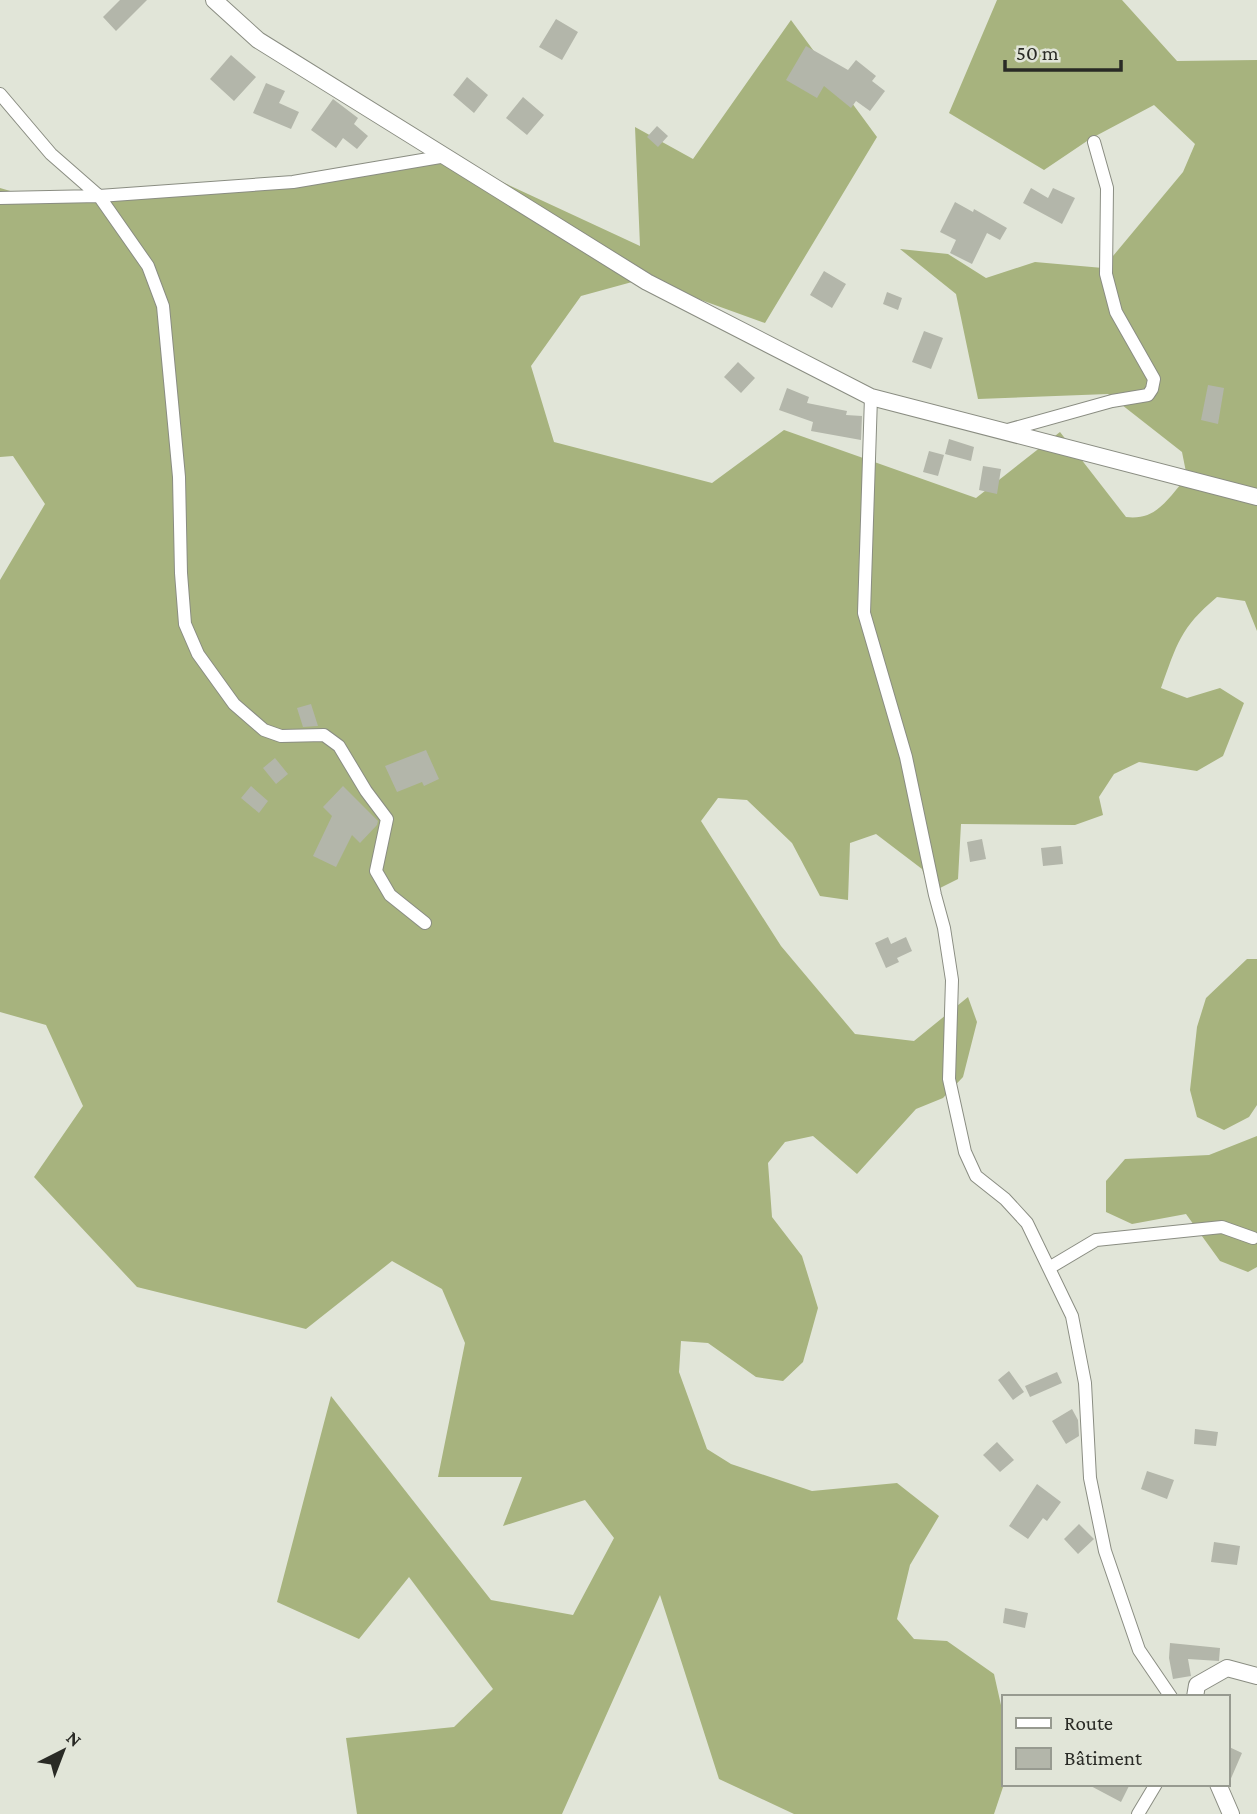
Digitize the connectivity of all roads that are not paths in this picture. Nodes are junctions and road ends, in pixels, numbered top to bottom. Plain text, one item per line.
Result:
1 (214, 0) edge
2 (0, 94) edge
3 (1094, 142) dead end
4 (446, 156) junction
5 (99, 196) junction
6 (0, 198) edge
7 (871, 397) junction
8 (1004, 431) junction
9 (1257, 496) edge
10 (425, 923) dead end
11 (1253, 1238) dead end
12 (1049, 1268) junction
13 (1257, 1676) edge
14 (1170, 1695) edge
15 (1195, 1695) edge
16 (1155, 1786) edge
17 (1218, 1786) edge
18 (1138, 1814) edge
19 (1231, 1814) edge

1 - 4 street
2 - 5 street
3 - 8 street
4 - 5 street
4 - 7 street
5 - 6 street
5 - 10 street
7 - 8 street
7 - 12 street
8 - 9 street
11 - 12 street
12 - 14 street
13 - 15 street
16 - 18 street
17 - 19 street

